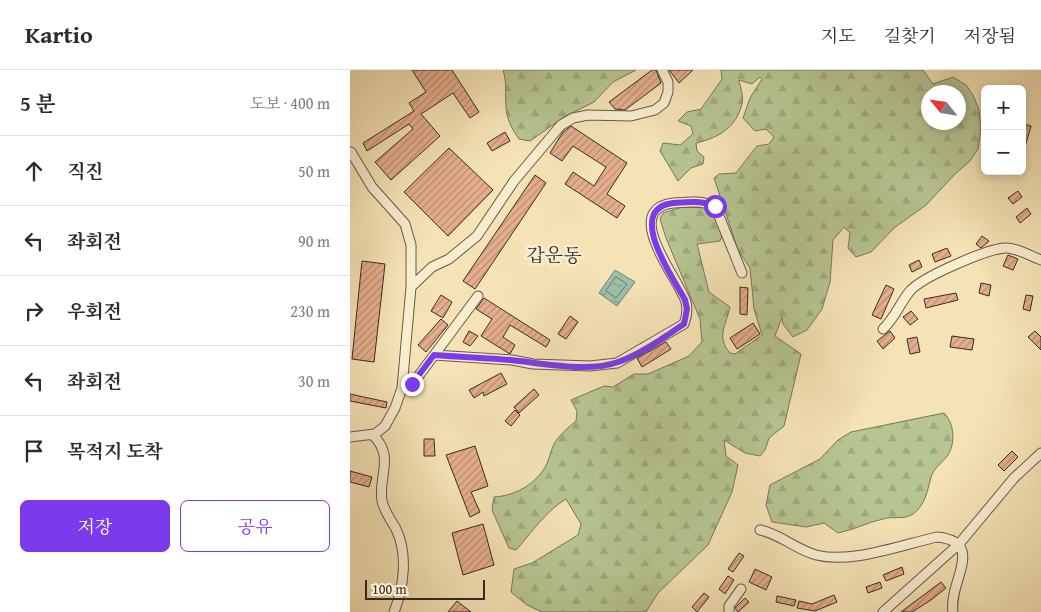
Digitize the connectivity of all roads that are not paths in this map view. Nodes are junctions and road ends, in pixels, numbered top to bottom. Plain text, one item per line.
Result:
1 (662, 70) edge
2 (351, 152) edge
3 (1041, 260) edge
4 (742, 273) dead end
5 (410, 286) junction
6 (478, 296) dead end
7 (883, 329) dead end
8 (434, 355) junction
9 (402, 388) junction
10 (373, 435) junction
11 (350, 437) edge
12 (1041, 453) edge
13 (760, 530) dead end
14 (959, 544) junction
15 (741, 590) dead end
16 (394, 612) edge
17 (728, 612) edge
18 (883, 612) edge
19 (953, 612) edge

1 - 5 street
2 - 5 street
3 - 7 street
4 - 8 street
5 - 9 street
6 - 8 street
8 - 9 street
9 - 10 street
10 - 11 street
10 - 16 street
12 - 14 street
13 - 14 street
14 - 18 street
14 - 19 street
15 - 17 street

